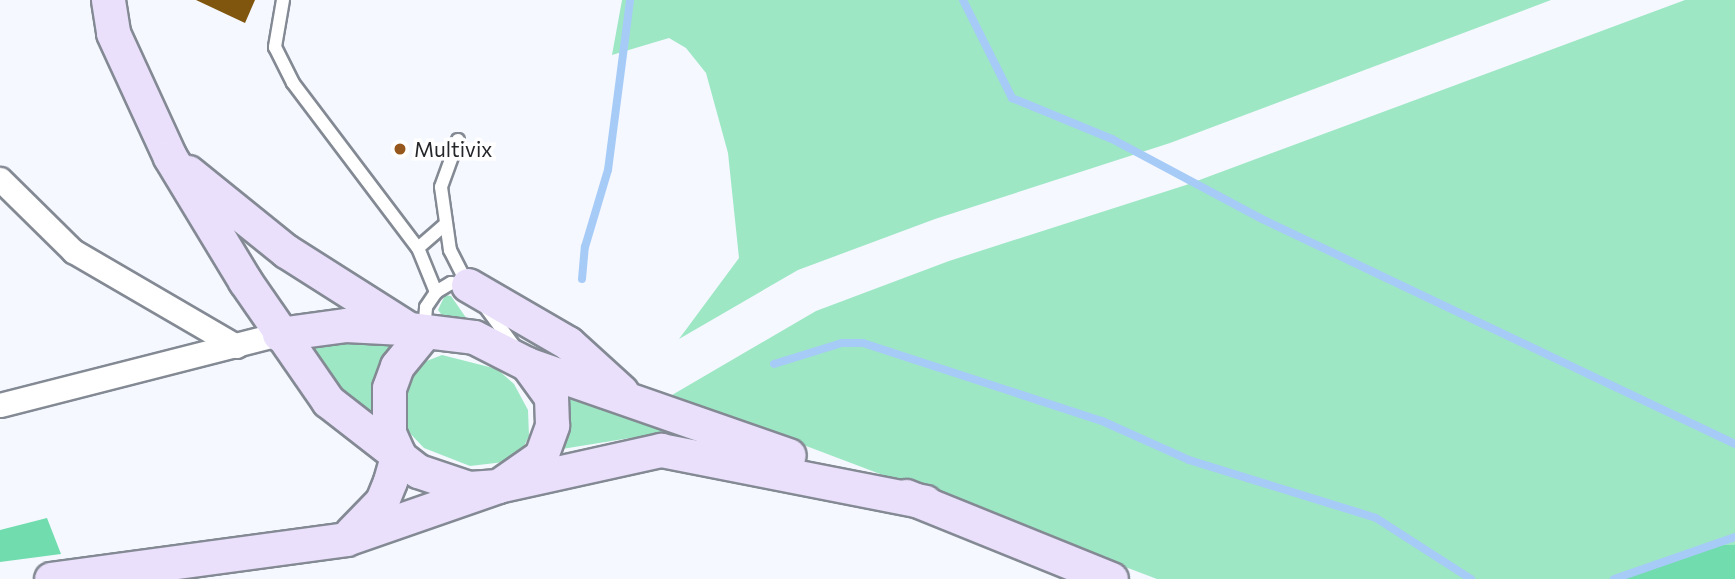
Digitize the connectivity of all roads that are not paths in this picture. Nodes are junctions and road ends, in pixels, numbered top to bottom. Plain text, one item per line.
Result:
1 (108, 0) edge
2 (283, 0) edge
3 (458, 140) dead end
4 (170, 157) junction
5 (0, 179) edge
6 (446, 224) junction
7 (418, 248) junction
8 (468, 285) junction
9 (436, 292) junction
10 (416, 331) junction
11 (279, 334) junction
12 (236, 346) junction
13 (527, 365) junction
14 (631, 399) junction
15 (0, 405) edge
16 (398, 453) junction
17 (498, 486) junction
18 (925, 502) junction
19 (346, 539) junction
20 (51, 579) edge
21 (1111, 579) edge

1 - 4 main road
2 - 7 lane
3 - 6 lane
4 - 10 main road
4 - 11 main road
5 - 12 street
6 - 7 lane
6 - 8 lane
7 - 9 lane
8 - 9 lane
8 - 13 lane
8 - 14 main road
9 - 10 lane
10 - 11 main road
10 - 13 main road
10 - 16 main road
11 - 12 street
11 - 16 main road
12 - 15 street
13 - 14 main road
13 - 17 main road
14 - 18 main road
16 - 17 main road
16 - 19 main road
17 - 18 main road
17 - 19 main road
18 - 21 main road
19 - 20 main road

